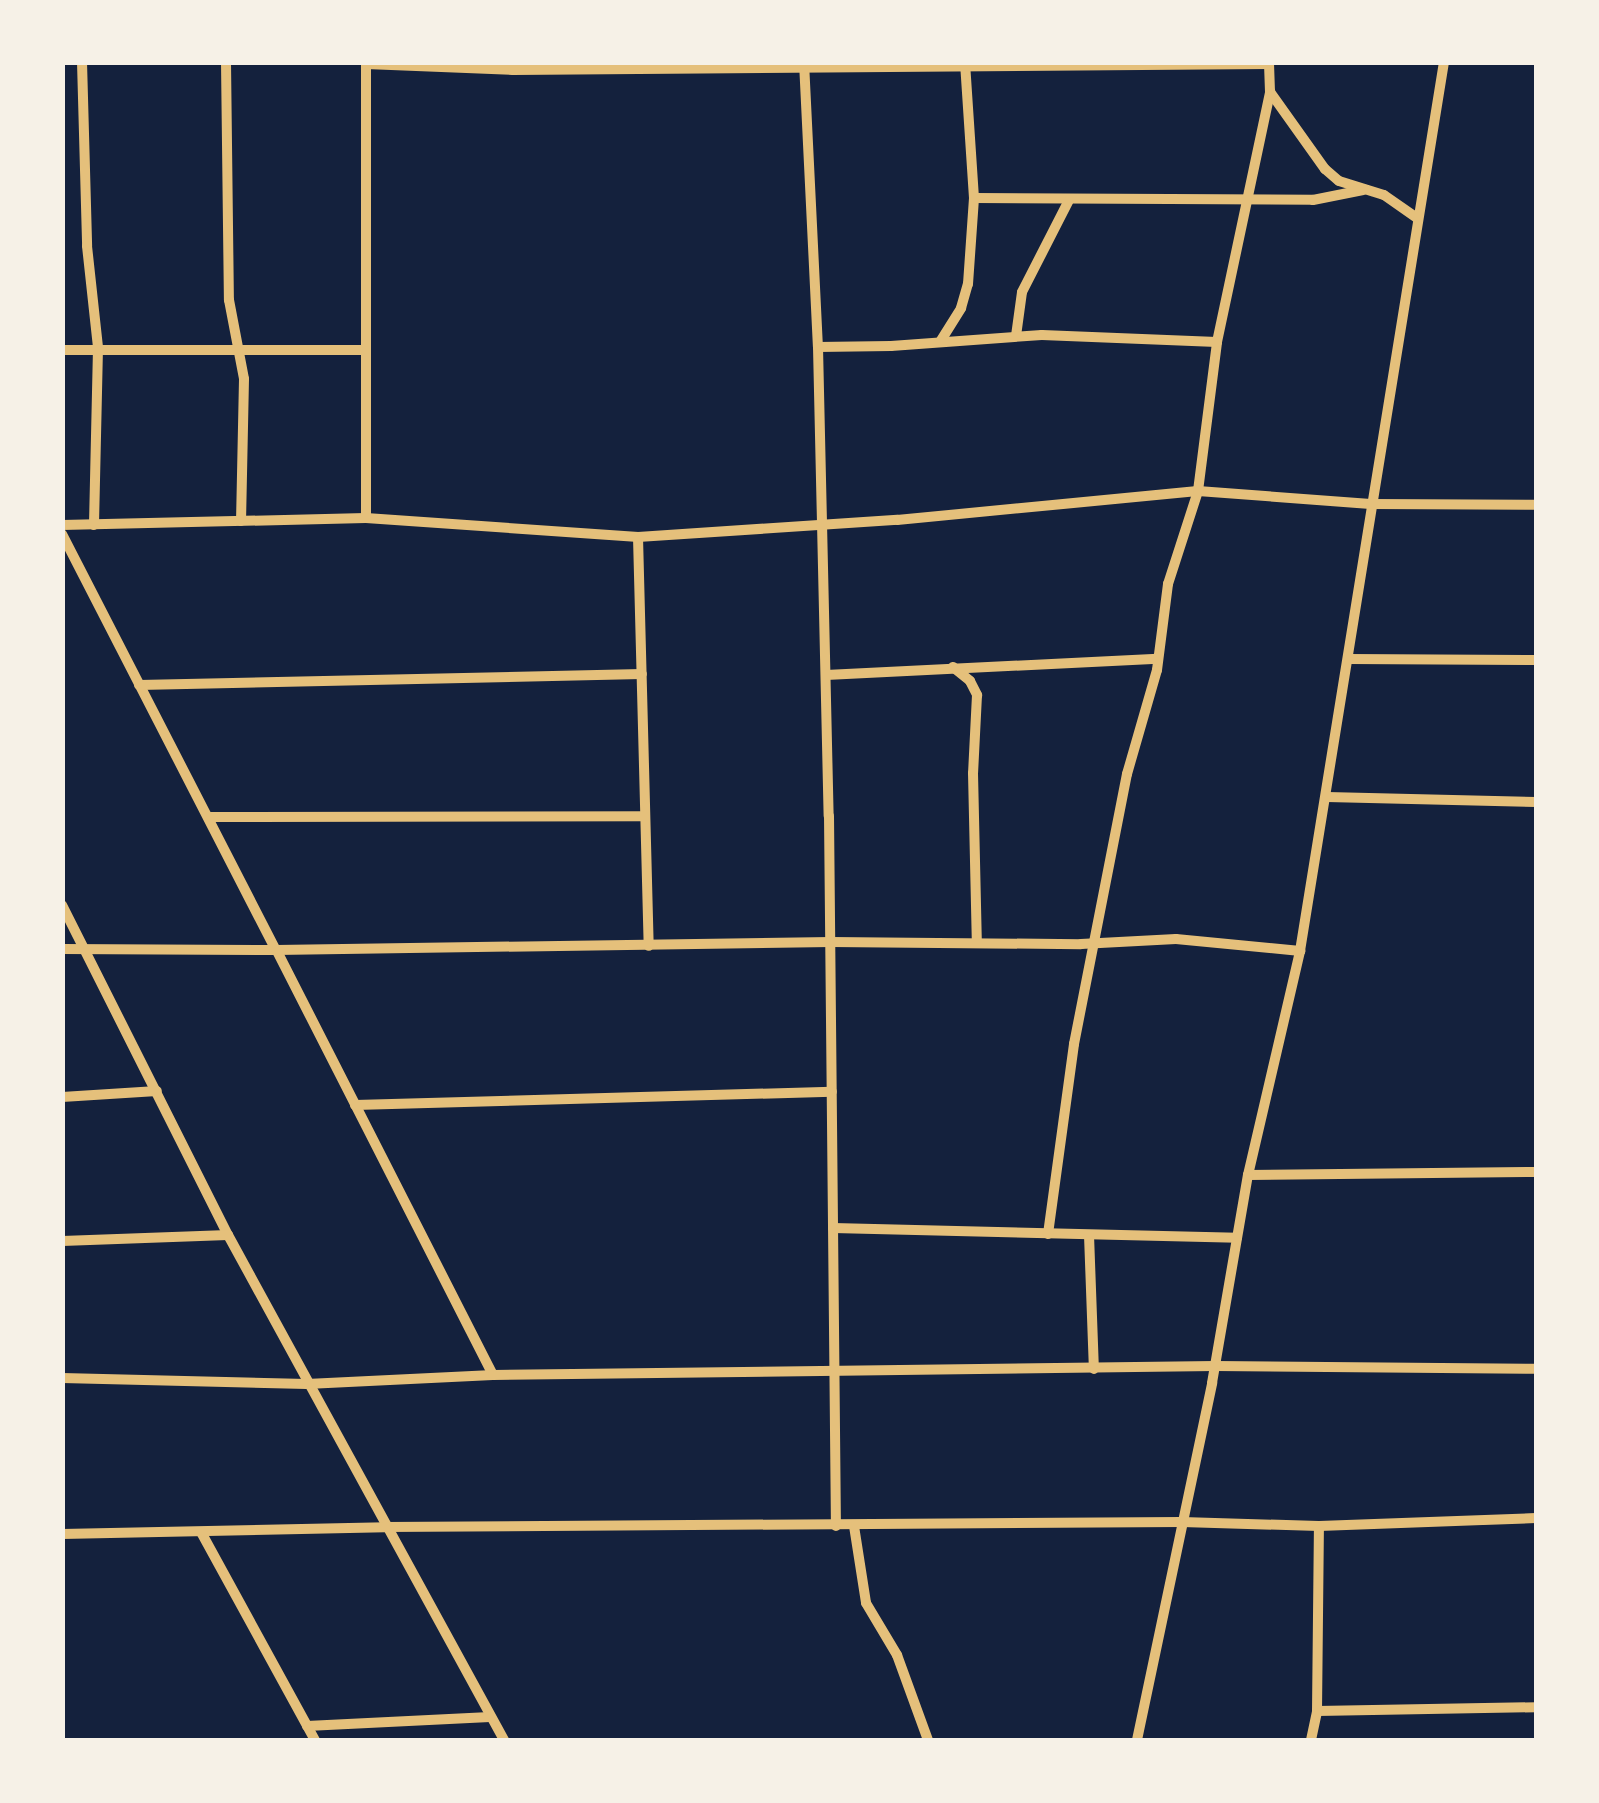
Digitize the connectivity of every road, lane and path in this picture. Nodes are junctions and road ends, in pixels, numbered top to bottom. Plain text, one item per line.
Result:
1 (82, 62) edge
2 (226, 62) edge
3 (1444, 62) edge
4 (366, 63) edge
5 (1269, 63) edge
6 (804, 65) edge
7 (965, 65) edge
8 (630, 66) edge
9 (1270, 92) junction
10 (1363, 190) junction
11 (1247, 197) junction
12 (974, 198) junction
13 (1069, 200) junction
14 (1417, 218) junction
15 (1016, 336) junction
16 (940, 342) junction
17 (1217, 342) junction
18 (818, 347) junction
19 (98, 348) junction
20 (62, 350) edge
21 (365, 350) junction
22 (238, 352) junction
23 (1198, 492) junction
24 (1371, 504) junction
25 (1536, 506) edge
26 (366, 518) junction
27 (241, 521) junction
28 (822, 524) junction
29 (62, 525) edge
30 (94, 525) junction
31 (62, 534) edge
32 (638, 537) junction
33 (1348, 658) junction
34 (1158, 659) junction
35 (1536, 660) edge
36 (953, 666) junction
37 (642, 674) junction
38 (826, 674) junction
39 (139, 685) junction
40 (1327, 798) junction
41 (1536, 802) edge
42 (644, 816) junction
43 (212, 817) junction
44 (62, 905) edge
45 (831, 942) junction
46 (1096, 943) junction
47 (977, 944) junction
48 (649, 946) junction
49 (62, 949) edge
50 (85, 950) junction
51 (276, 950) junction
52 (1300, 951) junction
53 (157, 1092) junction
54 (832, 1092) junction
55 (62, 1097) edge
56 (356, 1105) junction
57 (1536, 1172) edge
58 (1248, 1174) junction
59 (833, 1228) junction
60 (1048, 1234) junction
61 (228, 1235) junction
62 (1089, 1235) junction
63 (1237, 1238) junction
64 (62, 1241) edge
65 (1214, 1366) junction
66 (1094, 1369) junction
67 (1536, 1369) edge
68 (834, 1374) junction
69 (493, 1375) junction
70 (62, 1378) edge
71 (307, 1384) junction
72 (1536, 1518) edge
73 (1182, 1522) junction
74 (836, 1526) junction
75 (854, 1526) junction
76 (1320, 1526) junction
77 (385, 1528) junction
78 (201, 1532) junction
79 (62, 1534) edge
80 (1536, 1706) edge
81 (1317, 1711) junction
82 (490, 1717) junction
83 (307, 1726) junction
84 (315, 1740) edge
85 (504, 1740) edge
86 (928, 1740) edge
87 (1137, 1740) edge
88 (1312, 1740) edge

1 - 19 street
2 - 22 street
3 - 14 street
4 - 8 street
4 - 21 street
5 - 7 street
5 - 9 street
6 - 7 street
6 - 8 street
6 - 18 street
7 - 12 street
9 - 10 street
9 - 11 street
10 - 11 street
10 - 14 street
11 - 13 street
11 - 17 street
12 - 13 street
12 - 16 street
13 - 15 street
14 - 24 street
15 - 16 street
15 - 17 street
16 - 18 street
17 - 23 street
18 - 28 street
19 - 20 street
19 - 22 street
19 - 30 street
21 - 22 street
21 - 26 street
22 - 27 street
23 - 24 street
23 - 28 street
23 - 34 street
24 - 25 street
24 - 33 street
26 - 27 street
26 - 32 street
27 - 30 street
28 - 32 street
28 - 38 street
29 - 30 street
31 - 39 street
32 - 37 street
33 - 35 street
33 - 40 street
34 - 36 street
34 - 46 street
36 - 38 street
36 - 47 street
37 - 39 street
37 - 42 street
38 - 45 street
39 - 43 street
40 - 41 street
40 - 52 street
42 - 43 street
42 - 48 street
43 - 51 street
44 - 50 street
45 - 47 street
45 - 48 street
45 - 54 street
46 - 47 street
46 - 52 street
46 - 60 street
48 - 51 street
49 - 50 street
50 - 51 street
50 - 53 street
51 - 56 street
52 - 58 street
53 - 55 street
53 - 61 street
54 - 56 street
54 - 59 street
56 - 69 street
57 - 58 street
58 - 63 street
59 - 60 street
59 - 68 street
60 - 62 street
61 - 64 street
61 - 71 street
62 - 63 street
62 - 66 street
63 - 65 street
65 - 66 street
65 - 67 street
65 - 73 street
66 - 68 street
68 - 69 street
68 - 74 street
69 - 71 street
70 - 71 street
71 - 77 street
72 - 76 street
73 - 75 street
73 - 76 street
73 - 87 street
74 - 75 street
74 - 77 street
75 - 86 street
76 - 81 street
77 - 78 street
77 - 82 street
78 - 79 street
78 - 83 street
80 - 81 street
81 - 88 street
82 - 83 street
82 - 85 street
83 - 84 street

